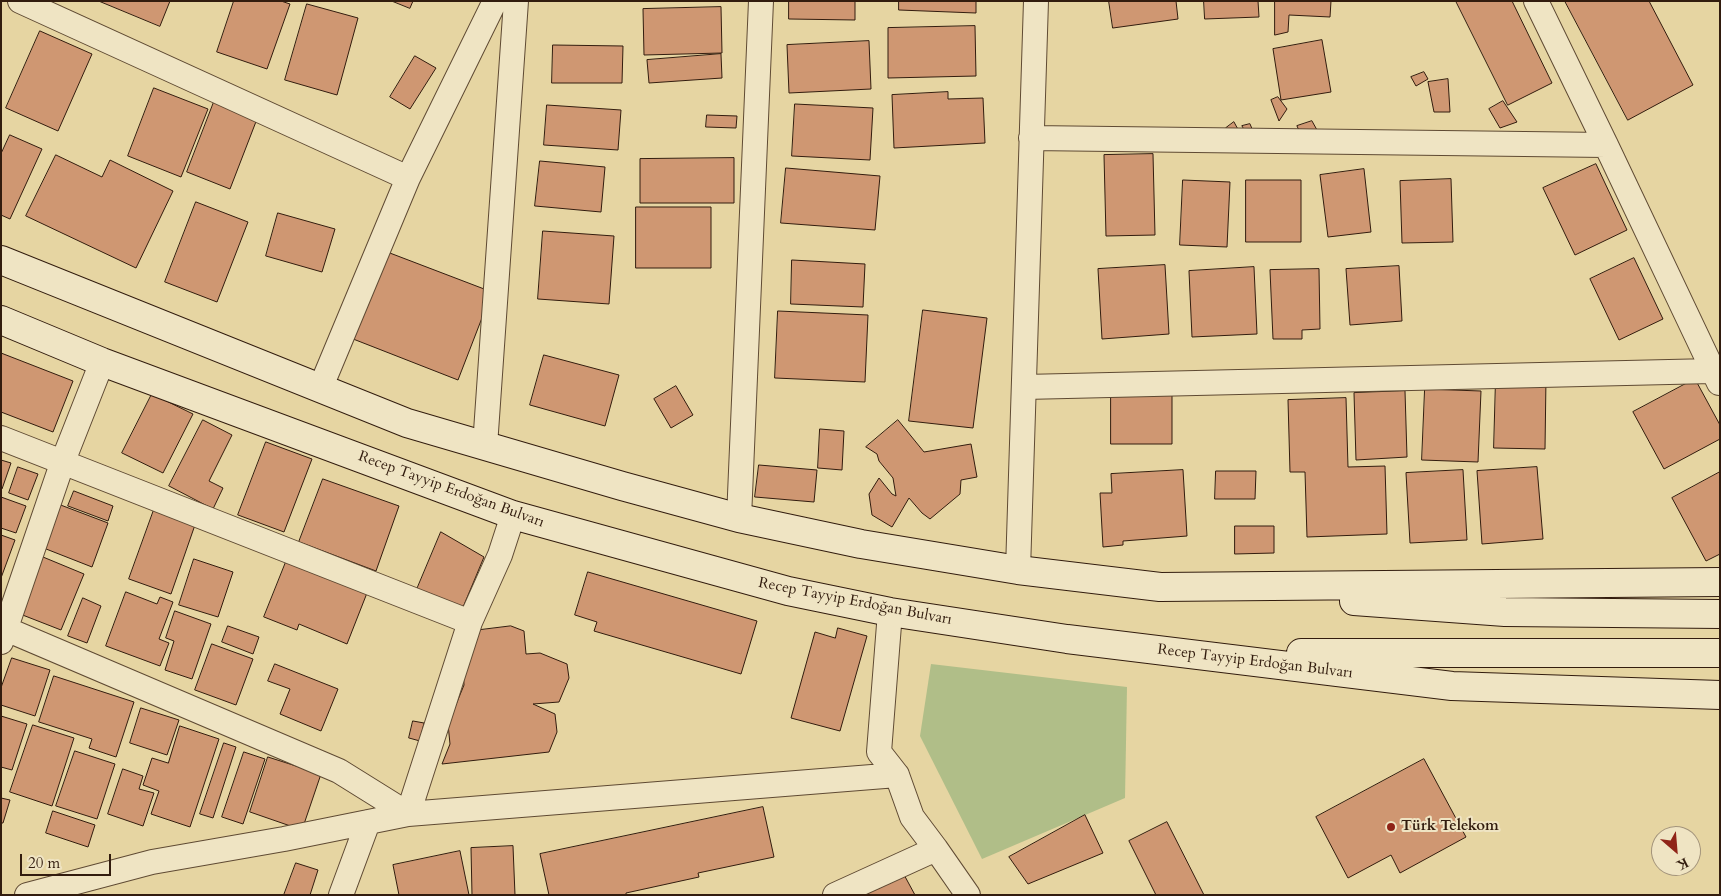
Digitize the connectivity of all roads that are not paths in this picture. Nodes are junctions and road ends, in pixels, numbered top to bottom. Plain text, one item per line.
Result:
1 (20, 1) edge
2 (495, 1) edge
3 (516, 1) edge
4 (761, 1) edge
5 (1036, 1) edge
6 (1536, 1) edge
7 (1031, 138) junction
8 (1606, 145) junction
9 (408, 178) junction
10 (1, 260) edge
11 (1, 320) edge
12 (102, 362) junction
13 (1716, 378) edge
14 (1024, 387) junction
15 (320, 389) junction
16 (1, 438) edge
17 (485, 446) junction
18 (63, 461) junction
19 (513, 515) junction
20 (739, 518) junction
21 (1018, 570) junction
22 (1720, 582) edge
23 (1160, 587) junction
24 (890, 612) junction
25 (1720, 614) edge
26 (470, 622) junction
27 (3, 633) edge
28 (1067, 639) junction
29 (1720, 653) edge
30 (1720, 696) edge
31 (897, 775) junction
32 (408, 814) junction
33 (368, 822) junction
34 (936, 849) junction
35 (27, 895) edge
36 (341, 895) edge
37 (835, 895) edge
38 (968, 895) edge

1 - 9 street
2 - 9 street
3 - 17 street
4 - 20 street
5 - 7 street
6 - 8 street
7 - 8 street
7 - 14 street
8 - 13 street
9 - 15 street
10 - 15 main road
11 - 12 main road, Recep Tayyip Erdoğan Bulvarı
12 - 18 street
12 - 19 main road, Recep Tayyip Erdoğan Bulvarı
13 - 14 street
14 - 21 street
15 - 17 main road
16 - 18 street
17 - 20 main road
18 - 26 street
18 - 27 street
19 - 24 main road, Recep Tayyip Erdoğan Bulvarı
19 - 26 street
20 - 21 main road
21 - 23 main road
22 - 23 main road
23 - 25 main road
24 - 28 main road, Recep Tayyip Erdoğan Bulvarı
24 - 31 street
26 - 32 street
27 - 32 street
28 - 29 main road
28 - 30 main road, Recep Tayyip Erdoğan Bulvarı
31 - 32 street
31 - 34 street
32 - 33 street
33 - 35 street
33 - 36 street
34 - 37 street
34 - 38 street

